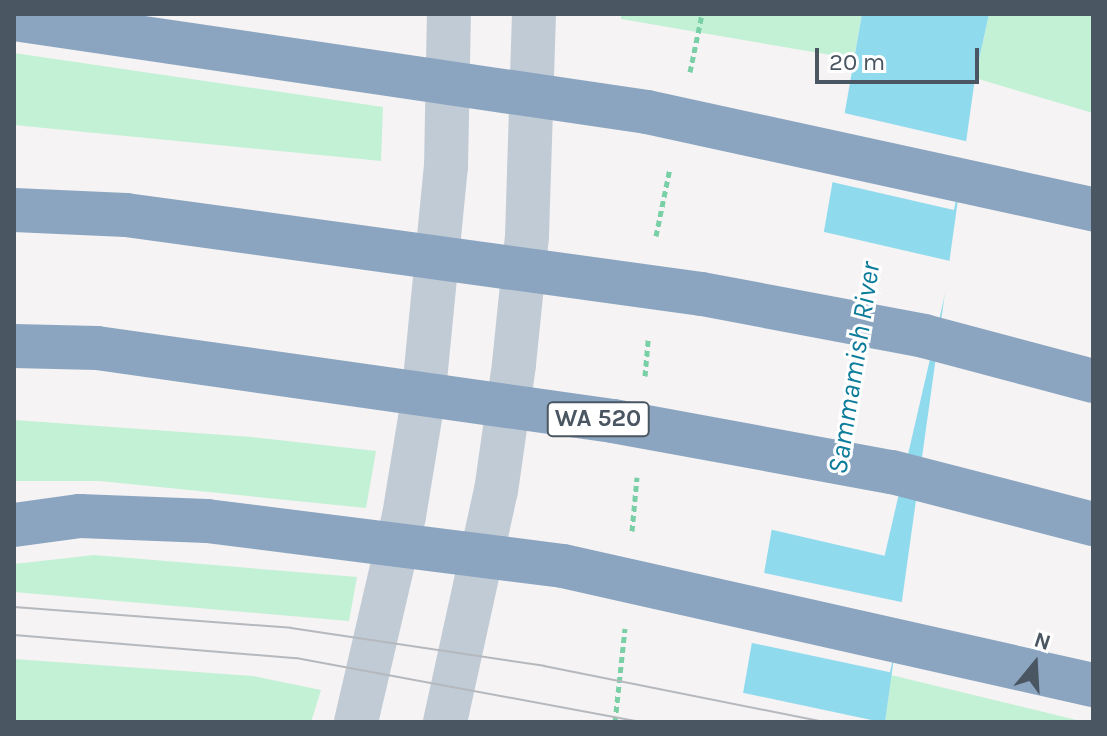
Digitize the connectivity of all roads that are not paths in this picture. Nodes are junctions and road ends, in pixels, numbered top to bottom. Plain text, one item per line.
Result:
1 (449, 14) edge
2 (534, 14) edge
3 (14, 19) edge
4 (1093, 209) edge
5 (14, 210) edge
6 (14, 346) edge
7 (1093, 381) edge
8 (1093, 524) edge
9 (14, 525) edge
10 (1093, 685) edge
11 (356, 722) edge
12 (445, 722) edge

1 - 11 main road
2 - 12 main road
3 - 4 highway
5 - 7 highway
6 - 8 highway, WA 520
9 - 10 highway

